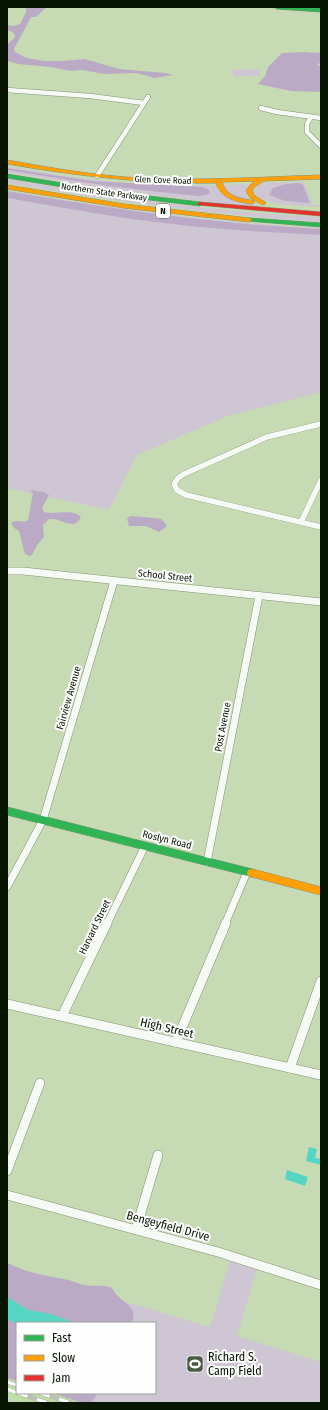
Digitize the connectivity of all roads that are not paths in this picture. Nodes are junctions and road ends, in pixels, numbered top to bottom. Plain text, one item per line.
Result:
1 (278, 7) edge
2 (321, 10) edge
3 (7, 90) edge
4 (148, 97) dead end
5 (144, 103) junction
6 (261, 108) dead end
7 (311, 116) junction
8 (321, 118) edge
9 (321, 146) edge
10 (7, 162) edge
11 (7, 176) edge
12 (97, 176) junction
13 (321, 177) edge
14 (263, 179) junction
15 (219, 181) junction
16 (7, 187) edge
17 (265, 204) junction
18 (321, 209) edge
19 (321, 214) edge
20 (321, 225) edge
21 (321, 424) edge
22 (321, 480) edge
23 (301, 522) junction
24 (321, 527) edge
25 (7, 571) edge
26 (114, 581) junction
27 (259, 596) junction
28 (321, 602) edge
29 (7, 811) edge
30 (43, 820) junction
31 (145, 846) junction
32 (207, 862) junction
33 (247, 872) junction
34 (7, 887) edge
35 (321, 891) edge
36 (321, 980) edge
37 (7, 1004) edge
38 (62, 1016) junction
39 (176, 1042) junction
40 (290, 1068) junction
41 (321, 1075) edge
42 (40, 1083) dead end
43 (158, 1155) dead end
44 (7, 1171) edge
45 (7, 1195) edge
46 (136, 1230) junction
47 (321, 1285) edge

1 - 2 main road
3 - 5 street
4 - 5 street
5 - 12 street
6 - 7 street
7 - 8 street
7 - 9 street
10 - 12 main road, Glen Cove Road
11 - 19 main road, Northern State Parkway / N
12 - 15 main road, Glen Cove Road
13 - 14 main road, Glen Cove Road
14 - 15 main road, Glen Cove Road
14 - 17 main road
15 - 17 main road
16 - 20 main road, Northern State Parkway / N
17 - 18 main road
21 - 23 street
22 - 23 street
23 - 24 street
25 - 26 street, School Street
26 - 27 street, School Street
26 - 30 street, Fairview Avenue
27 - 28 street, School Street
27 - 32 street, Post Avenue
29 - 30 main road, Roslyn Road
30 - 31 main road, Roslyn Road
30 - 34 street, Fairview Avenue
31 - 32 main road, Roslyn Road
31 - 38 street, Harvard Street
32 - 33 main road, Roslyn Road
33 - 35 main road, Roslyn Road
33 - 39 street
36 - 40 street
37 - 38 street, High Street
38 - 39 street, High Street
39 - 40 street, High Street
40 - 41 street, High Street
42 - 44 street
43 - 46 street
45 - 46 street, Bengeyfield Drive
46 - 47 street, Bengeyfield Drive

